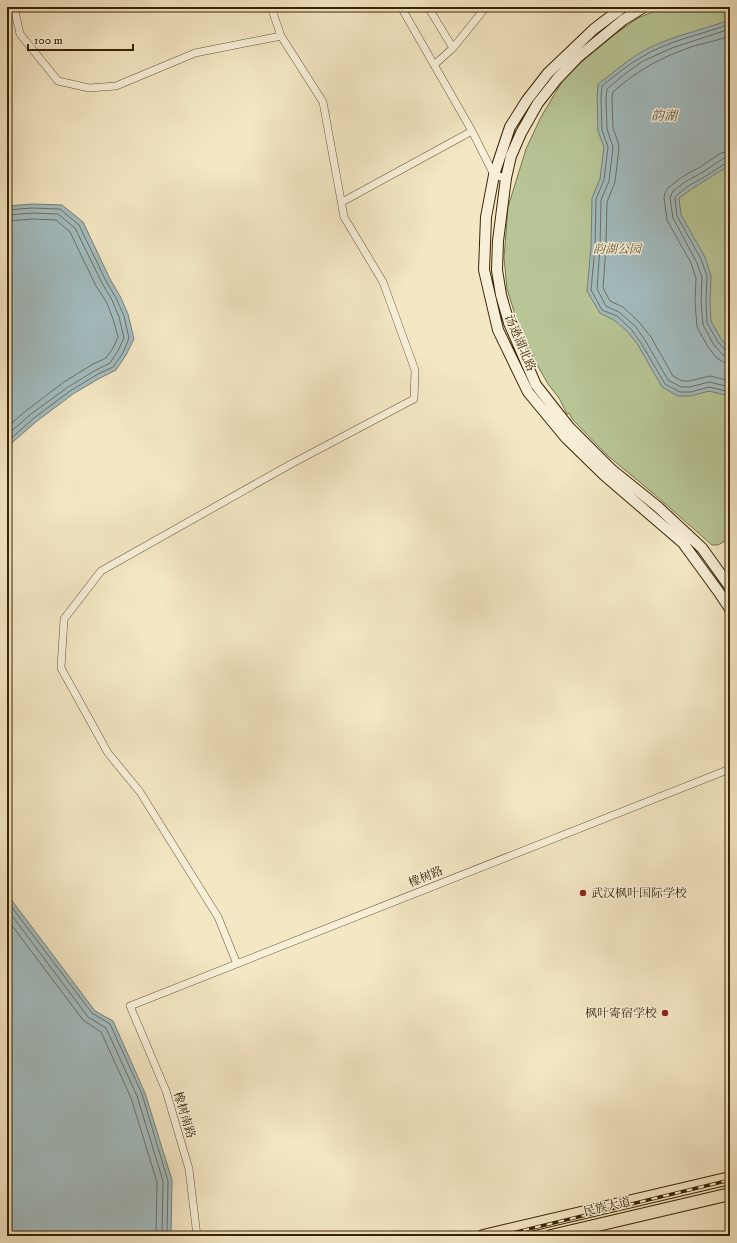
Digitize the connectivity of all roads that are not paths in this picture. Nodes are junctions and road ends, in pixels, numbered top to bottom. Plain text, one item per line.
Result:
1 (14, 7) edge
2 (271, 7) edge
3 (401, 7) edge
4 (428, 7) edge
5 (486, 7) edge
6 (623, 7) edge
7 (644, 7) edge
8 (281, 36) junction
9 (453, 48) junction
10 (434, 65) junction
11 (472, 131) junction
12 (494, 175) junction
13 (506, 178) junction
14 (342, 202) junction
15 (730, 587) edge
16 (730, 609) edge
17 (730, 769) edge
18 (237, 964) junction
19 (130, 1006) joint
20 (730, 1178) edge
21 (730, 1194) edge
22 (197, 1236) edge
23 (484, 1236) edge
24 (551, 1236) edge

1 - 8 street
2 - 8 street
3 - 10 street
4 - 9 street
5 - 9 street
6 - 12 street, 汤逊湖北路
7 - 13 street, 汤逊湖北路
8 - 14 street
9 - 10 street
10 - 11 street
11 - 12 street
11 - 14 street
12 - 13 street
12 - 16 street, 汤逊湖北路
13 - 15 street, 汤逊湖北路
14 - 18 street
17 - 18 street, 橡树路
18 - 19 street, 橡树路
19 - 22 street, 橡树南路
20 - 23 main road, 民族大道
21 - 24 main road, 民族大道

